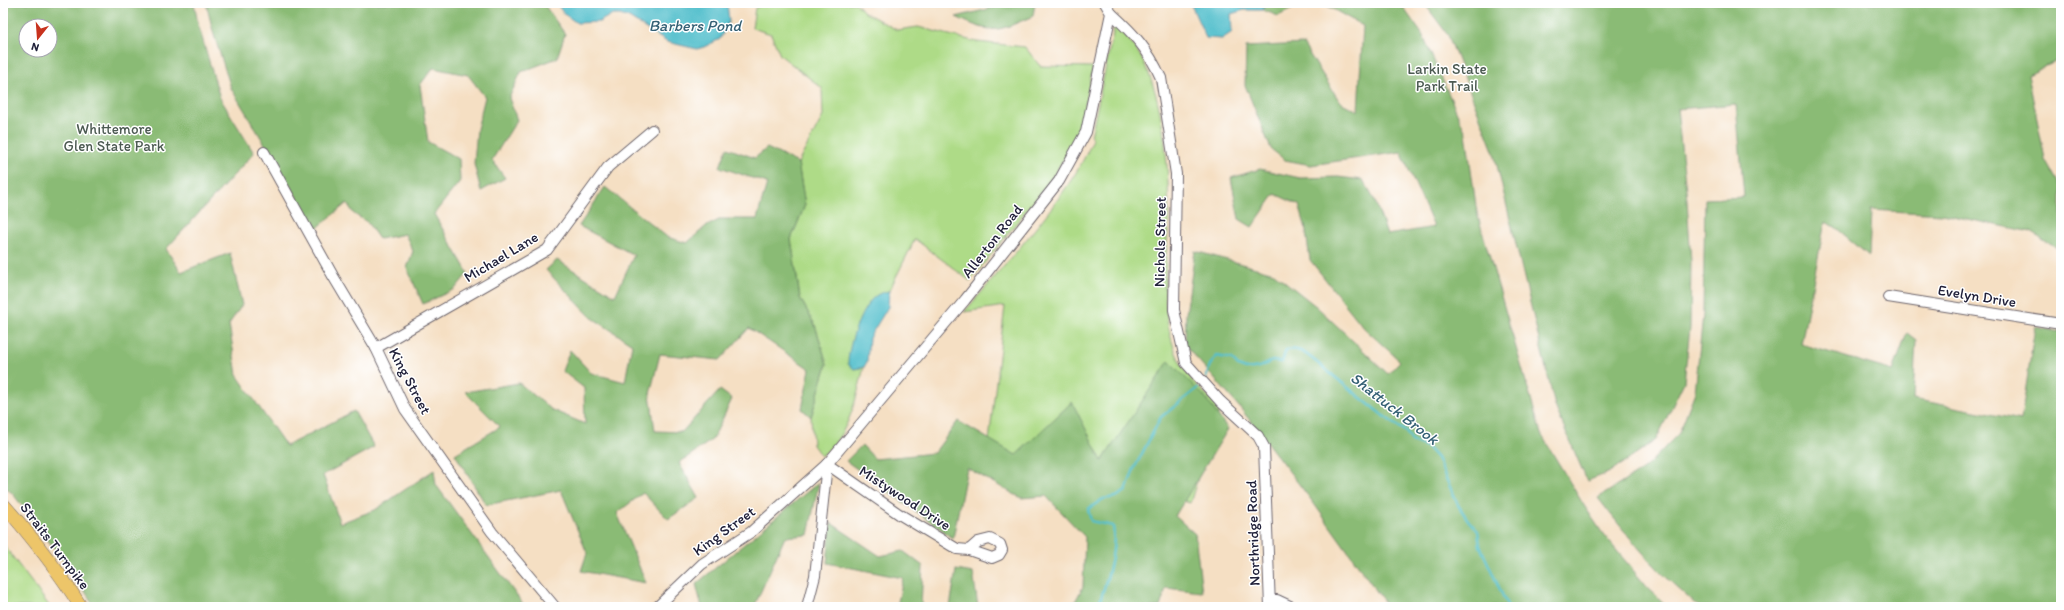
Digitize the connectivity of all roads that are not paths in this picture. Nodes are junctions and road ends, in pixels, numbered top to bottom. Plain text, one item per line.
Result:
1 (1106, 3) edge
2 (1111, 13) junction
3 (652, 130) dead end
4 (264, 152) dead end
5 (1888, 296) dead end
6 (2061, 324) edge
7 (376, 348) junction
8 (1266, 458) joint
9 (827, 464) junction
10 (3, 504) edge
11 (969, 550) dead end
12 (1270, 603) edge
13 (81, 607) edge
14 (555, 607) edge
15 (657, 607) edge
16 (807, 607) edge
17 (1292, 607) edge

1 - 2 street
2 - 8 street, Nichols Street
2 - 9 street, Allerton Road
3 - 7 street, Michael Lane
4 - 7 street, King Street
5 - 6 street, Evelyn Drive
7 - 14 street, King Street
8 - 12 street, Northridge Road
9 - 11 street, Mistywood Drive
9 - 15 street, King Street
9 - 16 street
10 - 13 main road, Straits Turnpike
12 - 17 street

